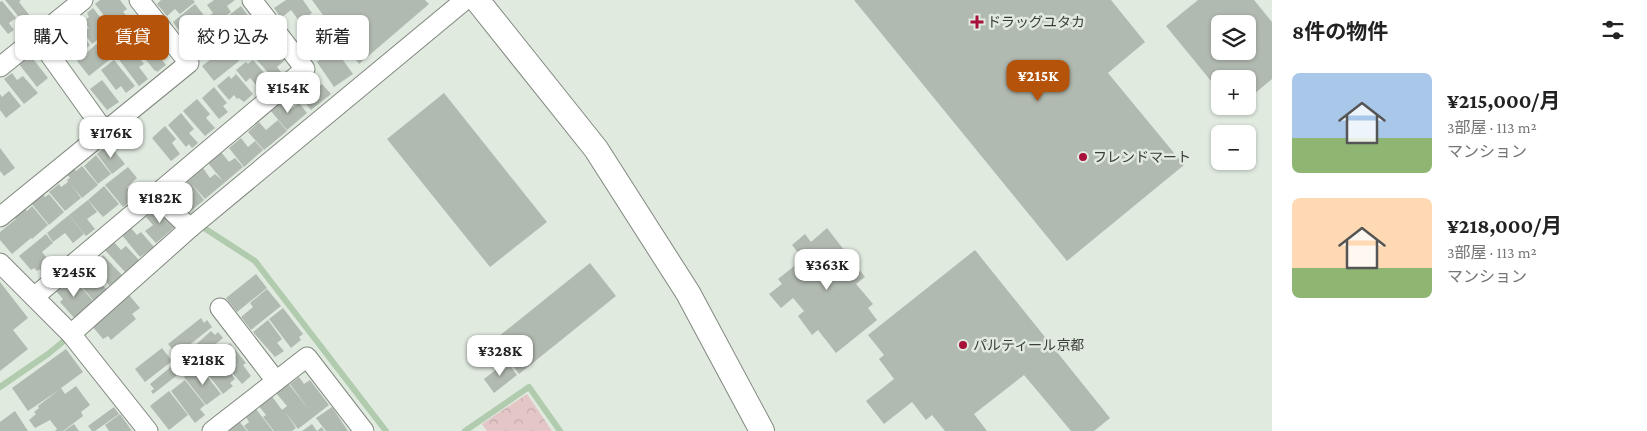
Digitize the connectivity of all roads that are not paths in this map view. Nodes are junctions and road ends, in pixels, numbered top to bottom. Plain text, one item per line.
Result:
1 (139, 0) edge
2 (252, 0) edge
3 (465, 0) edge
4 (478, 0) edge
5 (78, 2) edge
6 (63, 15) edge
7 (15, 55) edge
8 (53, 60) edge
9 (0, 67) edge
10 (105, 132) junction
11 (155, 195) junction
12 (0, 217) edge
13 (190, 228) junction
14 (0, 263) edge
15 (34, 297) junction
16 (220, 308) dead end
17 (71, 334) junction
18 (276, 381) junction
19 (148, 431) edge
20 (212, 431) edge
21 (364, 431) edge
22 (762, 431) edge

1 - 10 street
2 - 11 street
3 - 13 street
4 - 22 street
5 - 6 street
7 - 9 street
8 - 10 street
10 - 12 street
11 - 13 street
11 - 15 street
13 - 17 street
14 - 15 street
15 - 17 street
16 - 18 street
17 - 19 street
18 - 20 street
18 - 21 street

